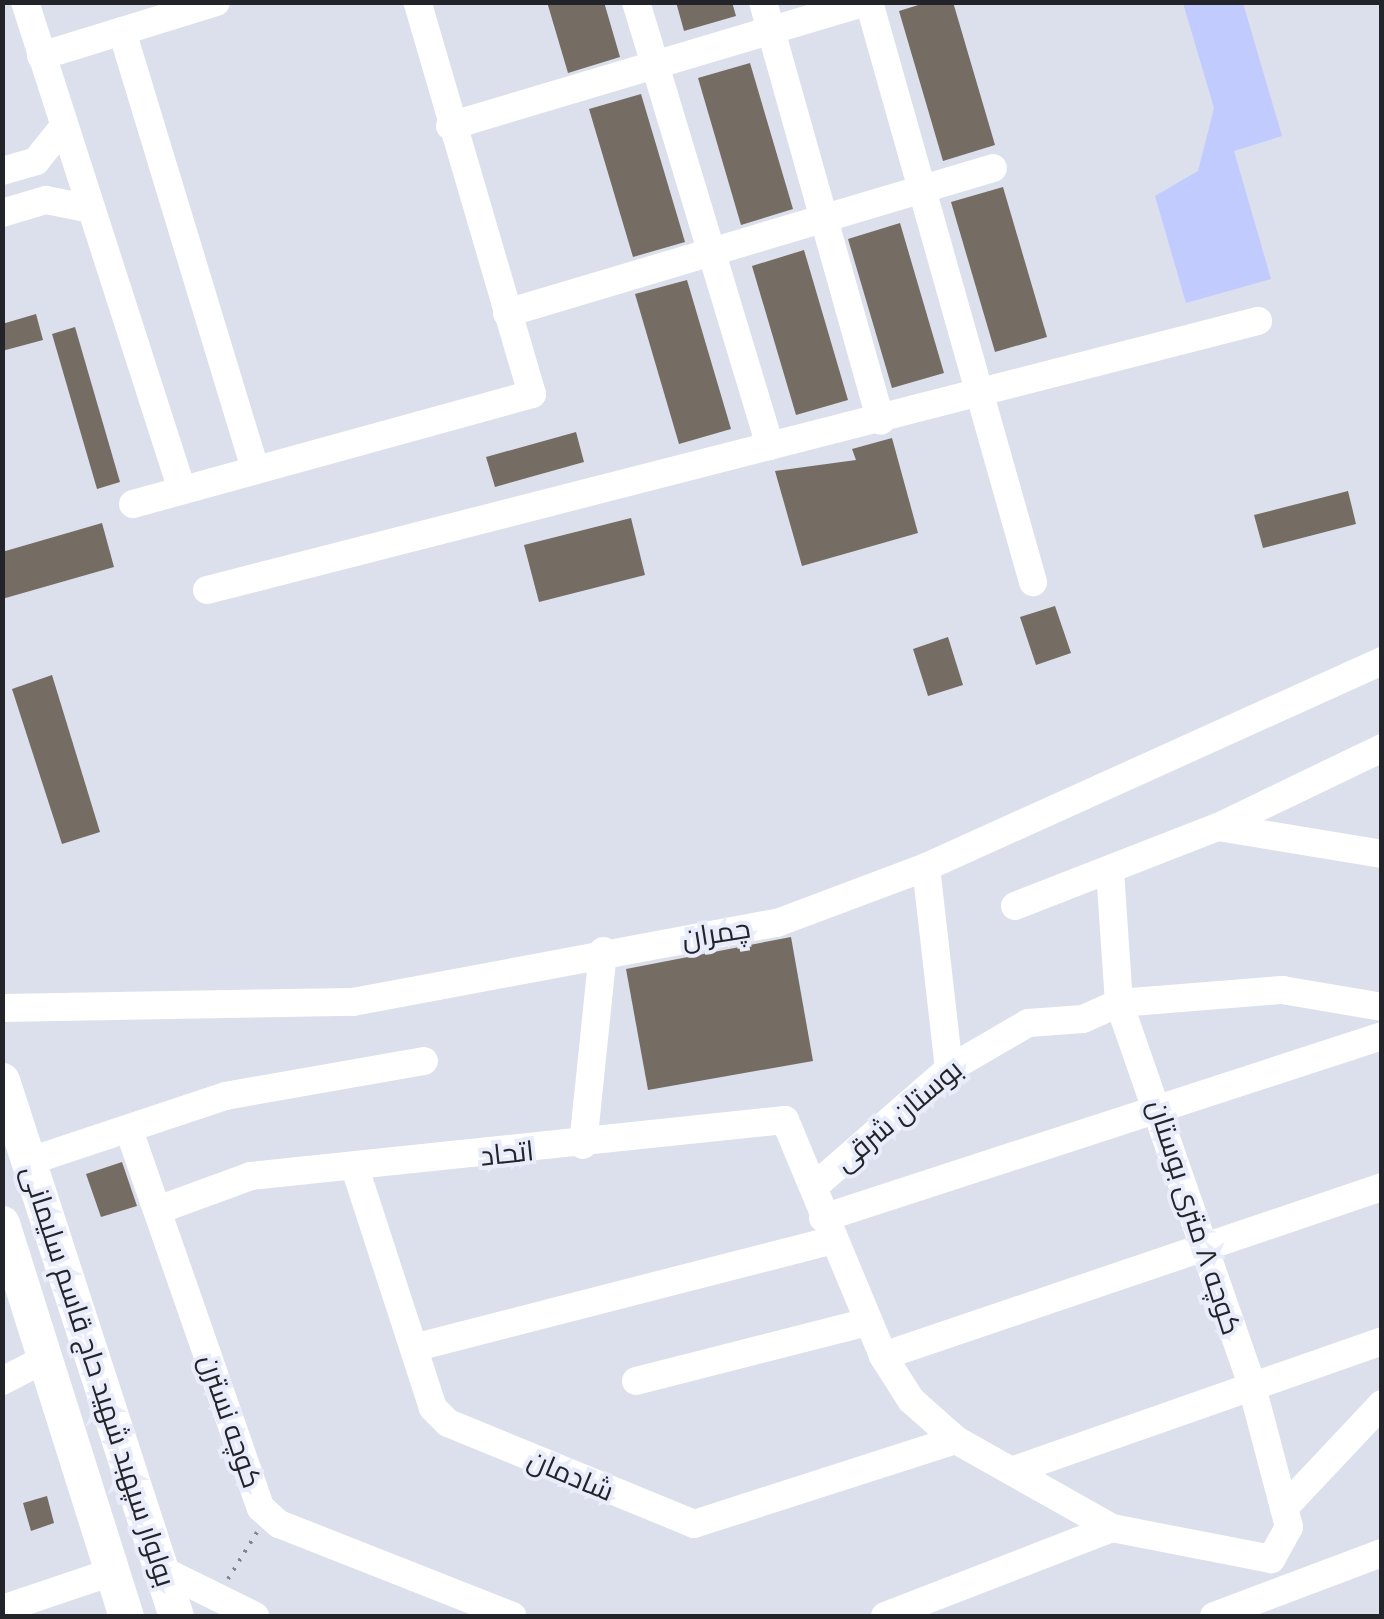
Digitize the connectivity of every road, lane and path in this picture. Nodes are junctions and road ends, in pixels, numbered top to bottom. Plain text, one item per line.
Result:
1 (25, 2) edge
2 (216, 2) edge
3 (417, 2) edge
4 (636, 2) edge
5 (763, 2) edge
6 (868, 2) edge
7 (771, 30) junction
8 (122, 32) junction
9 (41, 56) junction
10 (655, 64) junction
11 (64, 126) junction
12 (450, 126) junction
13 (993, 168) dead end
14 (2, 171) edge
15 (924, 188) junction
16 (91, 209) junction
17 (2, 213) edge
18 (820, 218) junction
19 (710, 249) junction
20 (507, 313) junction
21 (1258, 321) dead end
22 (981, 396) junction
23 (882, 421) junction
24 (770, 446) junction
25 (255, 470) junction
26 (182, 490) junction
27 (133, 504) dead end
28 (1032, 582) dead end
29 (207, 590) dead end
30 (1382, 661) edge
31 (1382, 748) edge
32 (1218, 827) junction
33 (1382, 854) edge
34 (926, 867) junction
35 (1110, 871) junction
36 (1015, 906) dead end
37 (602, 951) junction
38 (1119, 1002) junction
39 (2, 1008) edge
40 (1382, 1008) edge
41 (1382, 1036) edge
42 (424, 1062) dead end
43 (949, 1070) junction
44 (2, 1080) edge
45 (1157, 1104) junction
46 (129, 1130) junction
47 (583, 1145) junction
48 (30, 1161) junction
49 (355, 1168) junction
50 (816, 1185) junction
51 (1382, 1187) edge
52 (158, 1210) junction
53 (2, 1223) edge
54 (826, 1230) junction
55 (1203, 1244) junction
56 (868, 1322) junction
57 (1382, 1341) edge
58 (416, 1347) junction
59 (884, 1356) junction
60 (45, 1359) junction
61 (2, 1381) edge
62 (636, 1381) dead end
63 (1251, 1382) junction
64 (1382, 1404) edge
65 (956, 1440) junction
66 (1014, 1470) junction
67 (1284, 1508) junction
68 (268, 1516) junction
69 (1112, 1528) junction
70 (1382, 1552) edge
71 (1271, 1559) junction
72 (160, 1569) junction
73 (112, 1572) junction
74 (1284, 1588) junction
75 (2, 1609) edge
76 (230, 1609) edge
77 (126, 1616) edge
78 (176, 1616) edge
79 (513, 1616) edge
80 (886, 1616) edge
81 (1214, 1616) edge

1 - 9 street
2 - 8 street
3 - 12 street
4 - 10 street
5 - 7 street
6 - 7 street
6 - 15 street
7 - 10 street
7 - 18 street
8 - 9 street
8 - 25 street
9 - 11 street
10 - 12 street
10 - 19 street
11 - 14 street
11 - 16 street
12 - 20 street
13 - 15 street
15 - 18 street
15 - 22 street
16 - 17 street
16 - 26 street
18 - 19 street
18 - 23 street
19 - 20 street
19 - 24 street
20 - 25 street
21 - 22 street
22 - 23 street
22 - 28 street
23 - 24 street
24 - 29 street
25 - 26 street
26 - 27 street
30 - 34 street, چمران
31 - 32 street
32 - 33 street
32 - 35 street
34 - 37 street, چمران
34 - 43 street
35 - 36 street
35 - 38 street, کوچه ۸ متری بوستان
37 - 39 street, چمران
37 - 47 street
38 - 40 street, بوستان شرقی
38 - 43 street, بوستان شرقی
38 - 45 street, کوچه ۸ متری بوستان
41 - 45 street
42 - 46 street
43 - 50 street, بوستان شرقی
44 - 48 main road, بولوار سپهبد شهید حاج قاسم سلیمانی
45 - 54 street
45 - 55 street, کوچه ۸ متری بوستان
46 - 48 street
46 - 52 street, کوچه نسترن
47 - 49 street, اتحاد
47 - 50 street, اتحاد
48 - 72 main road, بولوار سپهبد شهید حاج قاسم سلیمانی
49 - 52 street, اتحاد
49 - 58 street, شادمان
50 - 54 street, بوستان شرقی
51 - 55 street
52 - 68 street, کوچه نسترن
53 - 60 main road, بولوار سپهبد شهید حاج قاسم سلیمانی
54 - 56 street, بوستان شرقی
54 - 58 street
55 - 59 street
55 - 63 street, کوچه ۸ متری بوستان
56 - 59 street, بوستان شرقی
56 - 62 street
57 - 63 street
58 - 65 street, شادمان
59 - 65 street, بوستان شرقی
60 - 61 street
60 - 73 main road, بولوار سپهبد شهید حاج قاسم سلیمانی
63 - 66 street
63 - 67 street, کوچه ۸ متری بوستان
64 - 67 street
65 - 66 street, بوستان شرقی
66 - 69 street, بوستان شرقی
67 - 71 street, کوچه ۸ متری بوستان
68 - 76 path
68 - 79 street, کوچه نسترن
69 - 71 street, بوستان شرقی
69 - 80 street
70 - 74 street
71 - 74 street
72 - 76 street
72 - 78 main road, بولوار سپهبد شهید حاج قاسم سلیمانی
73 - 75 street
73 - 77 main road, بولوار سپهبد شهید حاج قاسم سلیمانی
74 - 81 street

